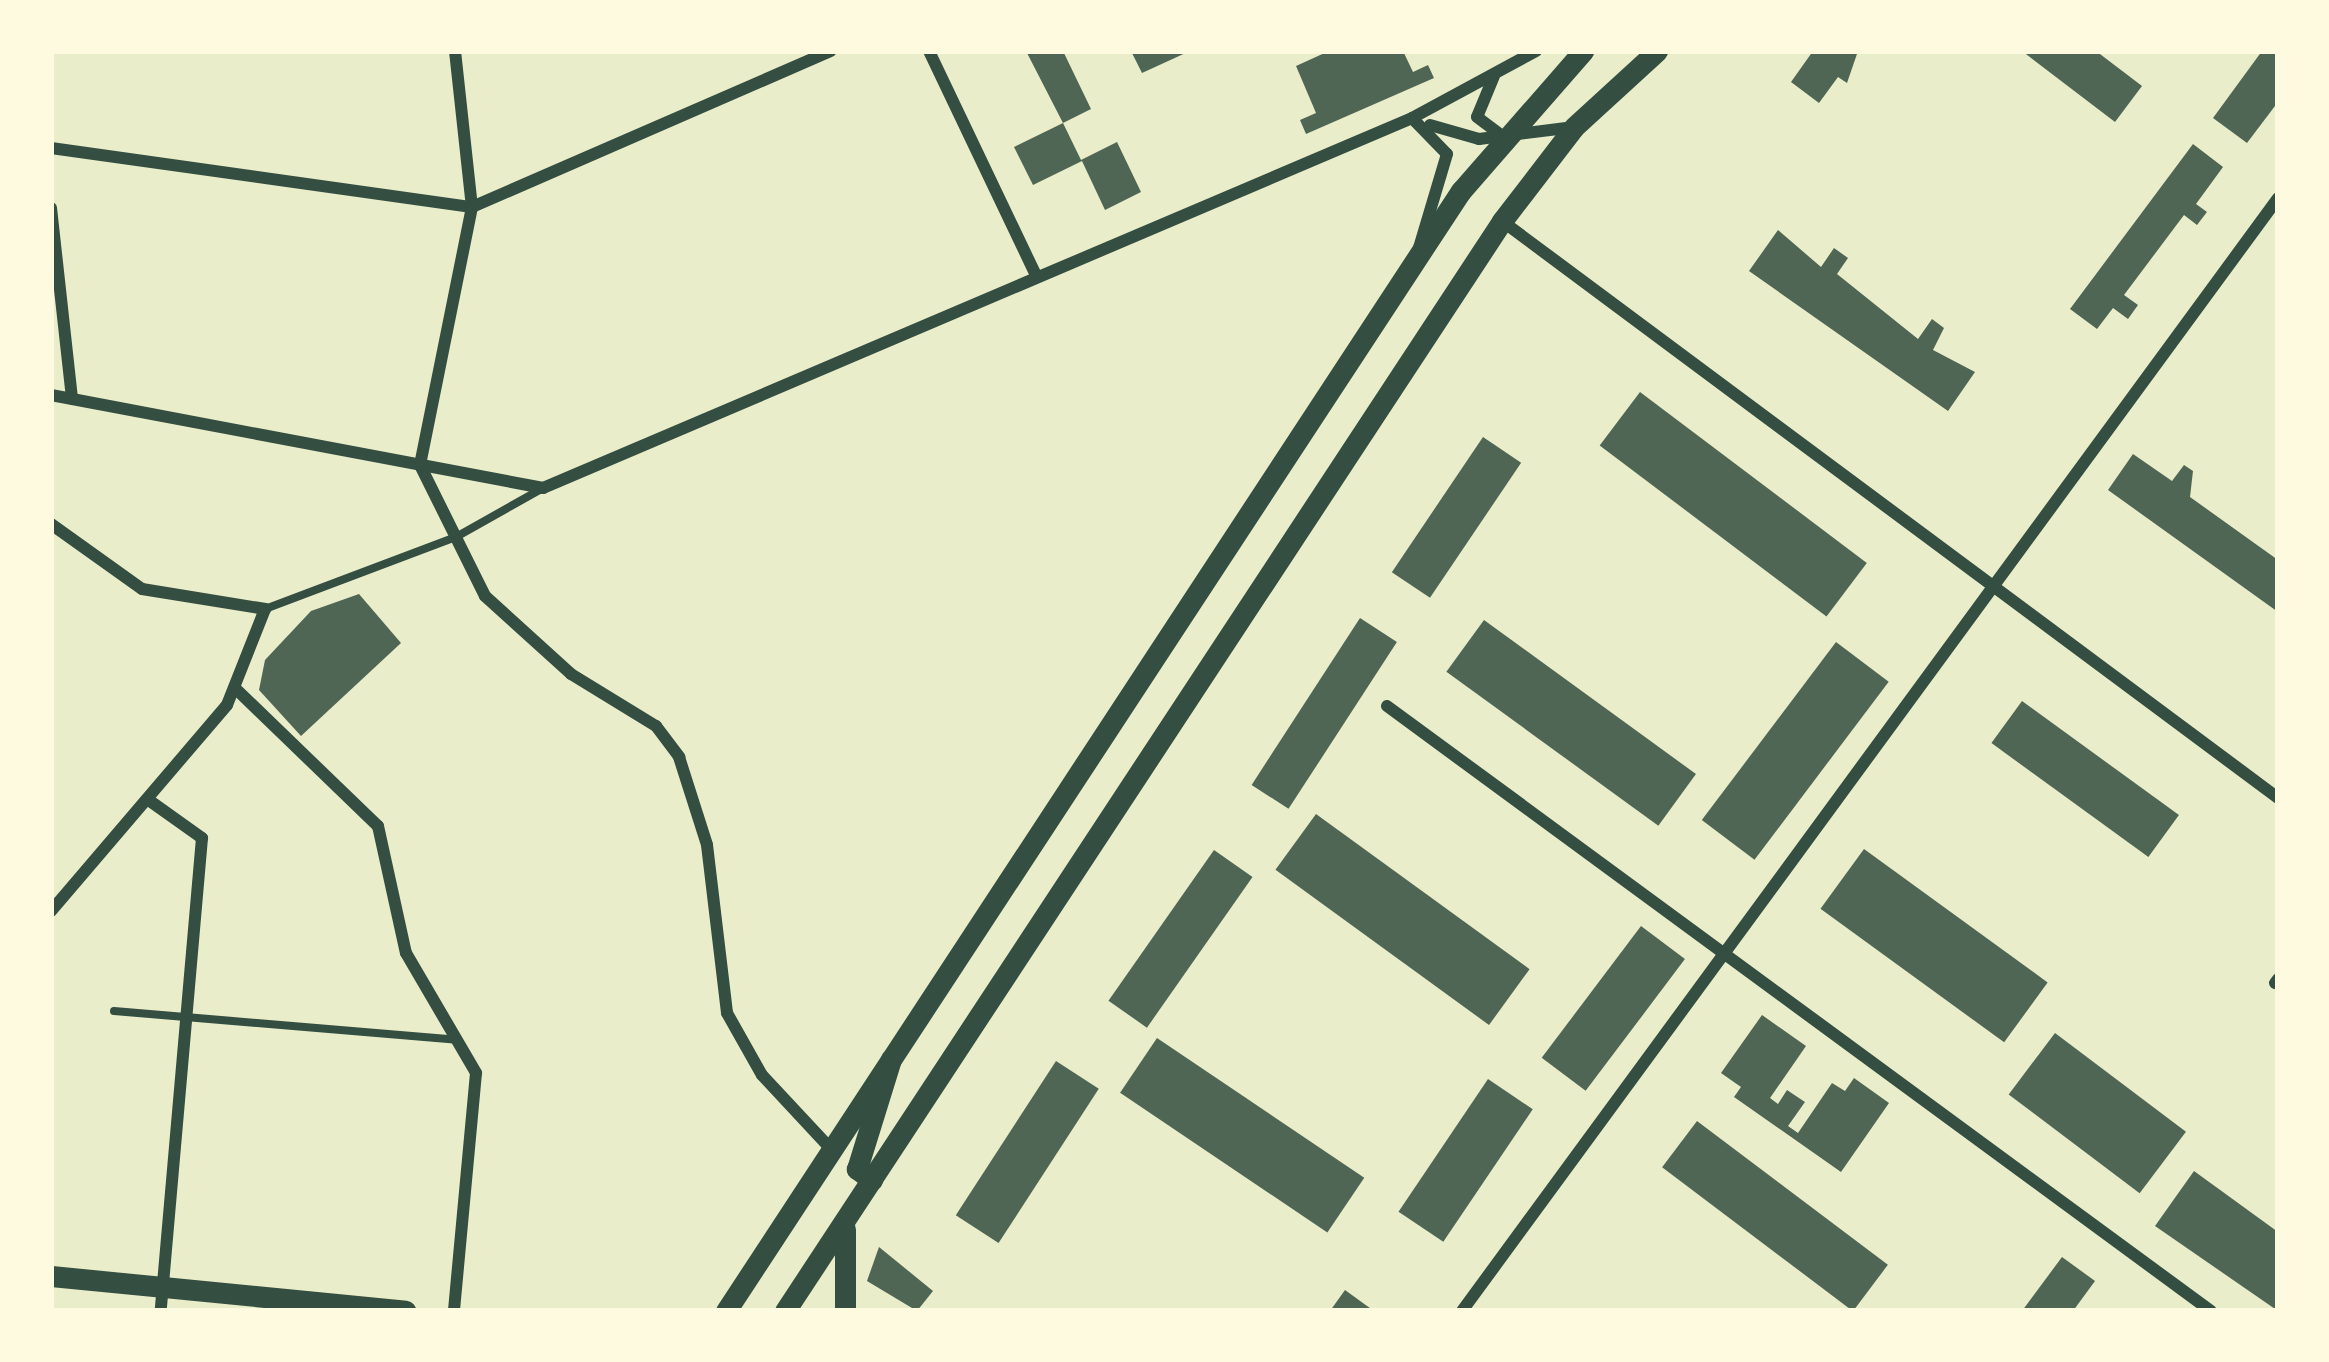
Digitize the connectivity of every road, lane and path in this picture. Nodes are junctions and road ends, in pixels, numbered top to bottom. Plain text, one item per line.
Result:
1 (455, 51) edge
2 (830, 51) edge
3 (929, 51) edge
4 (1536, 51) edge
5 (1583, 51) edge
6 (1657, 51) edge
7 (1498, 71) junction
8 (1412, 118) junction
9 (1428, 125) junction
10 (1574, 127) junction
11 (1503, 136) junction
12 (51, 148) edge
13 (2278, 198) edge
14 (472, 207) junction
15 (51, 208) edge
16 (1502, 221) junction
17 (1417, 257) junction
18 (1036, 275) junction
19 (51, 395) edge
20 (72, 399) junction
21 (420, 465) junction
22 (543, 488) junction
23 (51, 524) edge
24 (456, 537) junction
25 (1993, 587) junction
26 (266, 609) junction
27 (237, 691) junction
28 (1387, 706) dead end
29 (2278, 798) edge
30 (150, 801) junction
31 (51, 911) edge
32 (1726, 950) junction
33 (114, 1011) dead end
34 (186, 1017) junction
35 (458, 1039) junction
36 (892, 1058) junction
37 (832, 1150) junction
38 (872, 1180) junction
39 (848, 1217) junction
40 (51, 1276) edge
41 (164, 1287) junction
42 (161, 1311) edge
43 (405, 1311) edge
44 (454, 1311) edge
45 (726, 1311) edge
46 (785, 1311) edge
47 (845, 1311) edge
48 (1462, 1311) edge
49 (2211, 1311) edge

1 - 14 street
2 - 14 street
3 - 18 street
4 - 7 street
5 - 11 main road
6 - 10 main road
7 - 8 street
7 - 11 street
8 - 9 street
8 - 18 street
9 - 11 street
9 - 17 street
10 - 11 street
10 - 16 main road
11 - 17 main road
12 - 14 street
13 - 25 street
14 - 21 street
15 - 20 street
16 - 25 street
16 - 38 main road
17 - 36 main road
18 - 22 street
19 - 20 street
20 - 21 street
21 - 22 street
21 - 24 street
22 - 24 lane
23 - 26 street
24 - 26 lane
24 - 37 street
25 - 29 street
25 - 32 street
26 - 27 street
27 - 30 street
27 - 35 street
28 - 32 street
30 - 31 street
30 - 34 street
32 - 48 street
32 - 49 street
33 - 34 lane
34 - 35 lane
34 - 41 street
35 - 44 street
36 - 37 main road
36 - 38 main road
37 - 45 main road
38 - 39 main road
39 - 46 main road
39 - 47 main road
40 - 41 main road
41 - 42 street
41 - 43 main road

